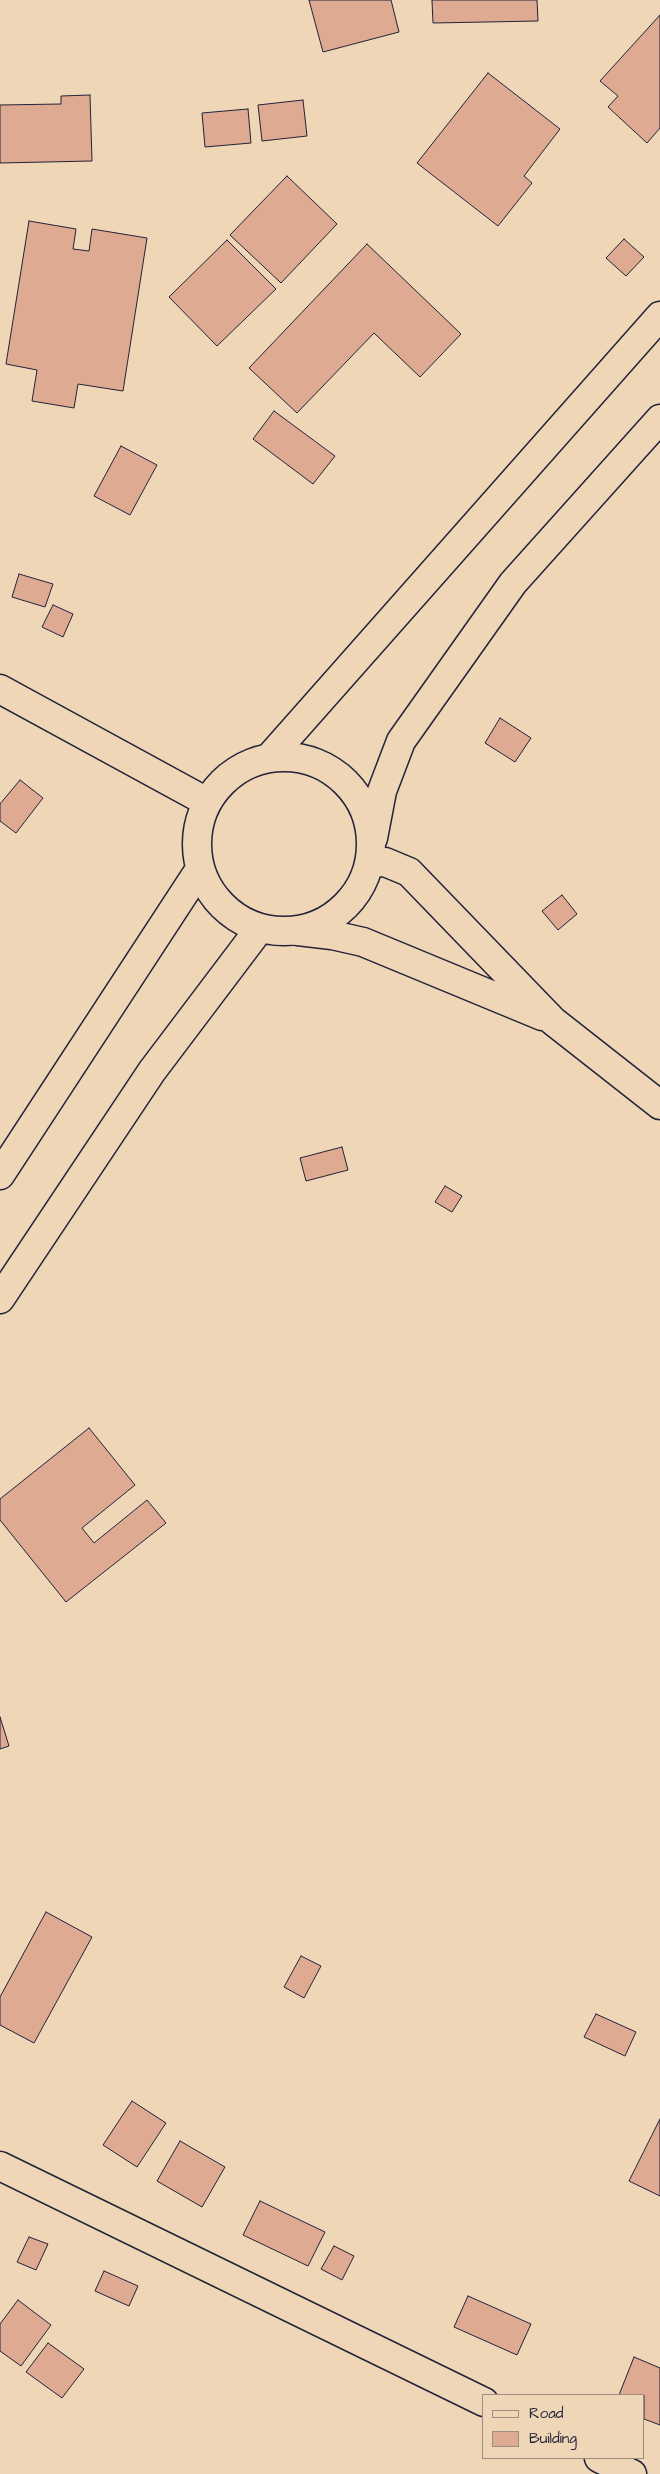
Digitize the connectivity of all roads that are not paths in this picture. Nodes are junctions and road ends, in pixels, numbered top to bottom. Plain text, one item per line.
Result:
1 (660, 316) edge
2 (660, 419) edge
3 (0, 689) edge
4 (269, 758) junction
5 (207, 802) junction
6 (371, 855) junction
7 (200, 869) junction
8 (260, 928) junction
9 (298, 931) junction
10 (553, 1021) junction
11 (660, 1105) edge
12 (0, 1175) edge
13 (0, 1299) edge
14 (0, 2166) edge
15 (482, 2401) edge
16 (600, 2459) edge
17 (632, 2474) edge

1 - 4 main road
2 - 6 main road
3 - 5 main road
4 - 5 main road
4 - 6 main road
5 - 7 main road
6 - 9 main road
6 - 10 main road
7 - 8 main road
7 - 12 main road
8 - 9 main road
8 - 13 main road
9 - 10 main road
10 - 11 main road
14 - 15 main road
16 - 17 main road

